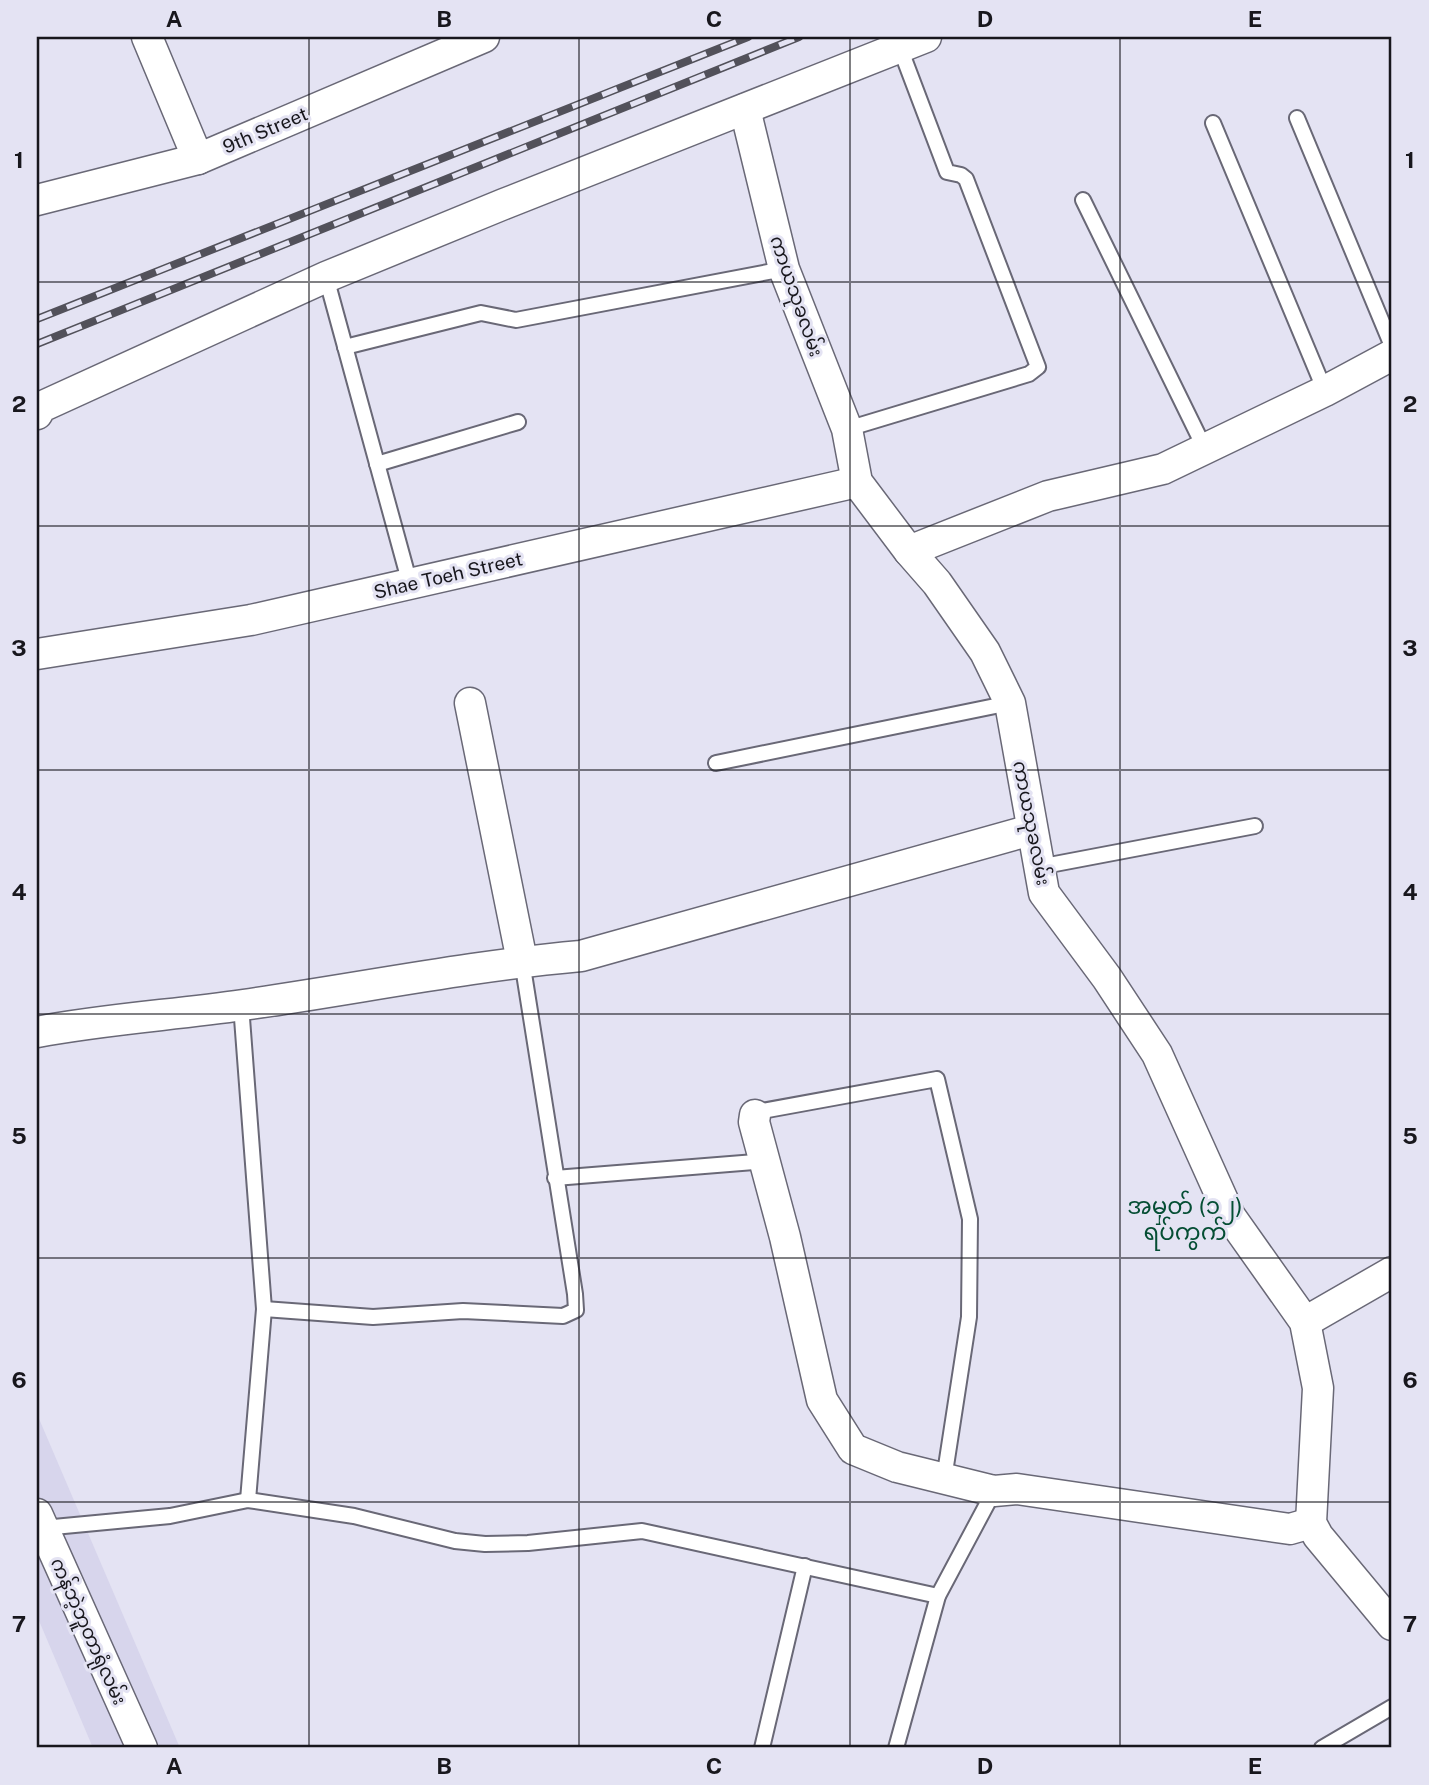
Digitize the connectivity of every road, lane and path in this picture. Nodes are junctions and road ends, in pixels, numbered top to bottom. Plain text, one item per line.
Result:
1 (147, 37) edge
2 (484, 37) edge
3 (913, 42) edge
4 (432, 47) edge
5 (745, 109) junction
6 (1297, 118) dead end
7 (1213, 123) dead end
8 (198, 159) junction
9 (37, 200) edge
10 (1083, 200) dead end
11 (784, 269) junction
12 (326, 277) junction
13 (1392, 346) edge
14 (345, 347) junction
15 (1392, 355) edge
16 (1325, 391) junction
17 (37, 414) edge
18 (518, 422) dead end
19 (847, 429) junction
20 (1205, 449) junction
21 (377, 464) junction
22 (857, 482) junction
23 (909, 551) junction
24 (410, 584) junction
25 (37, 654) edge
26 (470, 703) dead end
27 (1010, 703) junction
28 (716, 763) dead end
29 (1255, 826) dead end
30 (1031, 830) junction
31 (1039, 867) junction
32 (522, 961) junction
33 (241, 1005) junction
34 (37, 1032) edge
35 (755, 1115) joint
36 (766, 1161) junction
37 (555, 1178) junction
38 (1392, 1272) edge
39 (264, 1310) junction
40 (1306, 1322) junction
41 (944, 1479) junction
42 (994, 1491) junction
43 (248, 1500) junction
44 (40, 1521) edge
45 (1311, 1523) junction
46 (805, 1566) junction
47 (938, 1596) junction
48 (1392, 1625) edge
49 (1392, 1707) edge
50 (142, 1748) edge
51 (762, 1748) edge
52 (896, 1748) edge
53 (1322, 1748) edge

1 - 8 street
2 - 4 street, 9th Street
3 - 5 street
3 - 19 lane
4 - 8 street, 9th Street
5 - 11 street, ကာယသုခလမ်း
5 - 12 street
6 - 13 lane
7 - 16 lane
8 - 9 street, 9th Street
10 - 20 lane
11 - 14 lane
11 - 19 street, ကာယသုခလမ်း
12 - 14 lane
12 - 17 street
14 - 21 lane
15 - 16 street
16 - 20 street
18 - 21 lane
19 - 22 street, ကာယသုခလမ်း
20 - 23 street
21 - 24 lane
22 - 23 street, ကာယသုခလမ်း
22 - 24 street, Shae Toeh Street
23 - 27 street, ကာယသုခလမ်း
24 - 25 street, Shae Toeh Street
26 - 32 street
27 - 28 lane
27 - 30 street, ကာယသုခလမ်း
29 - 31 lane
30 - 31 street, ကာယသုခလမ်း
30 - 32 street
31 - 40 street, ကာယသုခလမ်း
32 - 33 street
32 - 37 lane
33 - 34 street
33 - 39 lane
35 - 36 street
35 - 41 lane
36 - 37 lane
36 - 41 street
37 - 39 lane
38 - 40 street
39 - 43 lane
40 - 45 street, ကာယသုခလမ်း
41 - 42 street
42 - 45 street
42 - 47 lane
43 - 44 lane
43 - 46 lane
44 - 50 street, ကန်ဘဲ့ဘူတာရုံလမ်း
45 - 48 street
46 - 47 lane
46 - 51 lane
47 - 52 lane
49 - 53 lane

